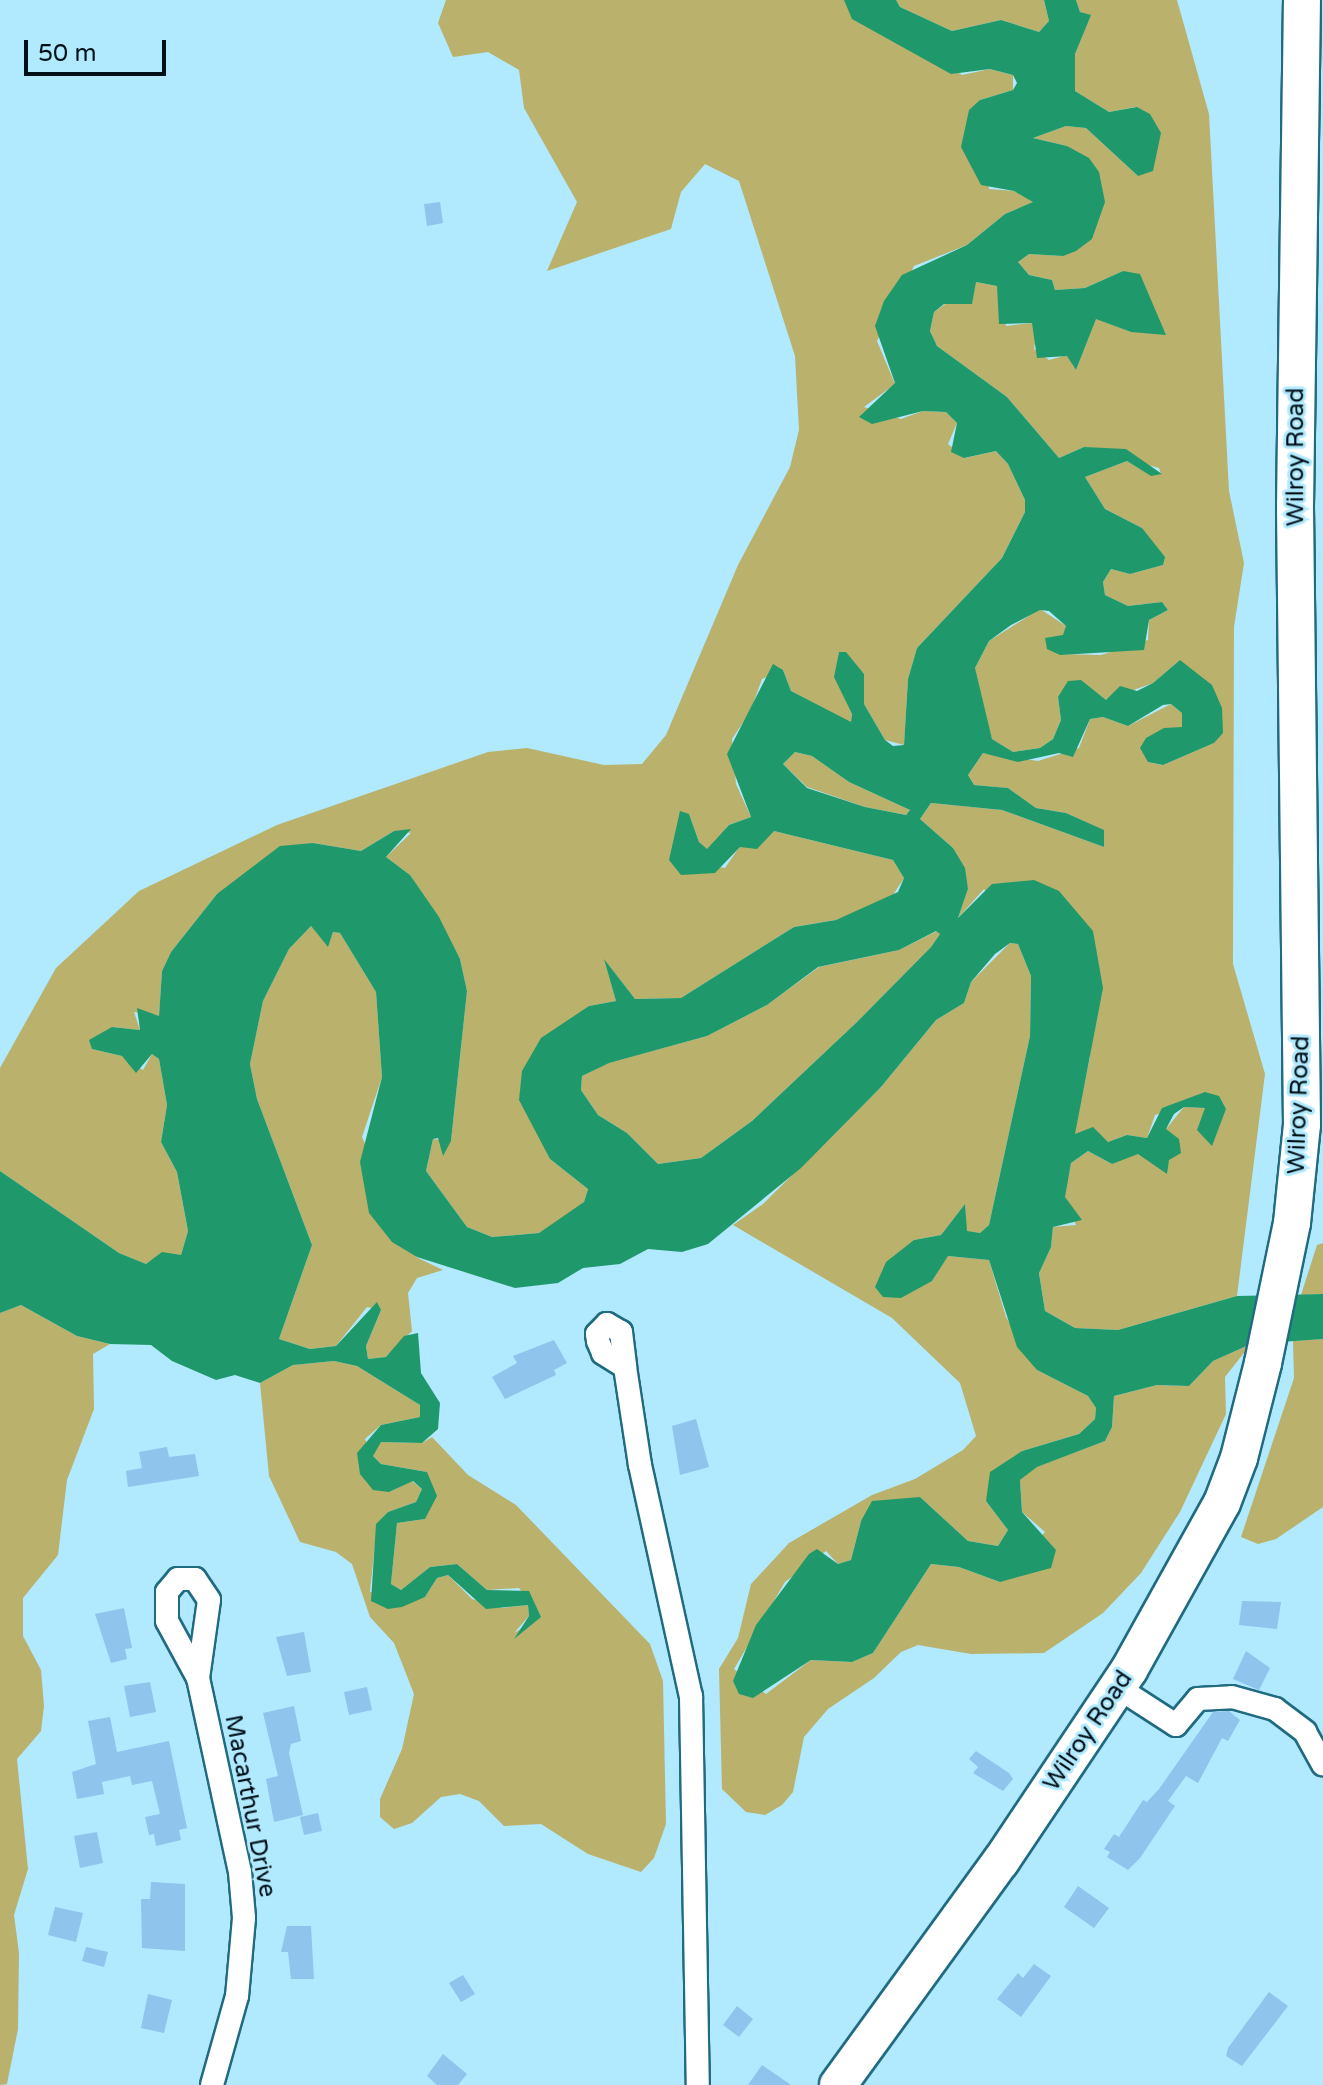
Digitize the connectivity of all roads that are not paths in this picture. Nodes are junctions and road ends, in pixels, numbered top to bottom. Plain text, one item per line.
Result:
1 (1302, 0) edge
2 (625, 1367) dead end
3 (198, 1678) dead end
4 (1117, 1687) junction
5 (1323, 1764) edge
6 (212, 2085) edge
7 (698, 2085) edge
8 (838, 2085) edge

1 - 4 main road, Wilroy Road
2 - 7 street
3 - 6 street, Macarthur Drive
4 - 5 street
4 - 8 main road, Wilroy Road

